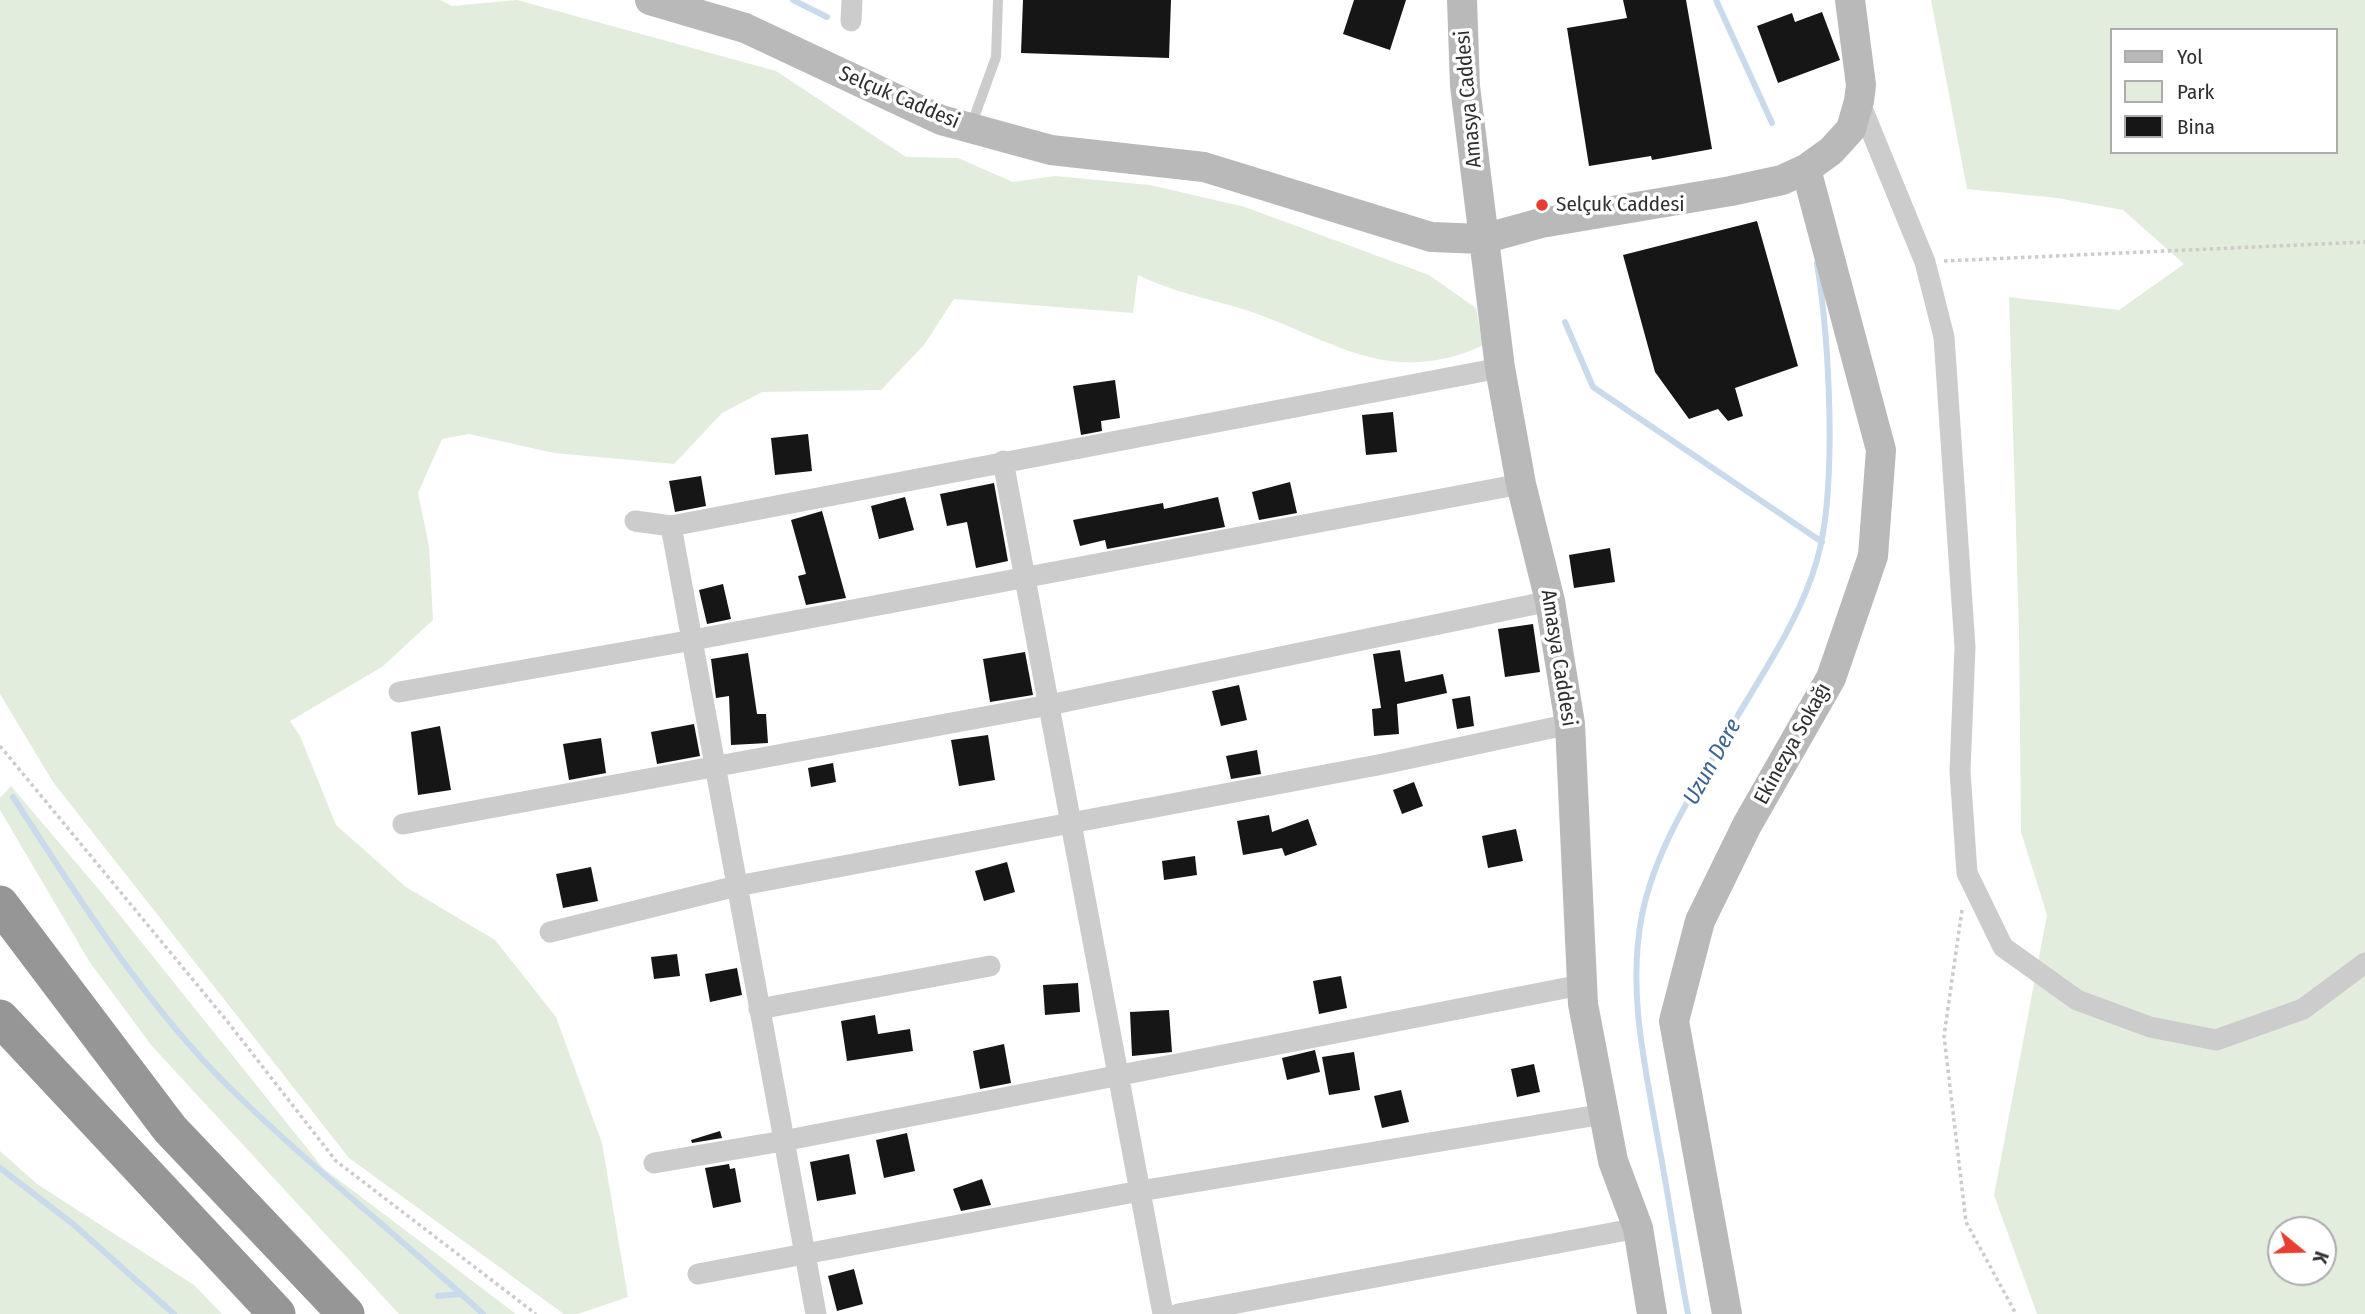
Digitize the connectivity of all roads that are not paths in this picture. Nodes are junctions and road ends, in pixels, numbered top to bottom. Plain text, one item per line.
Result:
1 (650, 0) edge
2 (998, 0) edge
3 (1462, 0) edge
4 (1850, 0) edge
5 (1859, 101) junction
6 (970, 128) junction
7 (1806, 169) junction
8 (1483, 239) junction
9 (1500, 368) junction
10 (1003, 461) junction
11 (1521, 484) junction
12 (635, 521) dead end
13 (671, 526) junction
14 (1025, 576) junction
15 (1550, 600) junction
16 (693, 640) junction
17 (399, 692) dead end
18 (1049, 705) junction
19 (1570, 724) junction
20 (716, 767) junction
21 (403, 824) dead end
22 (1071, 824) junction
23 (737, 886) junction
24 (0, 904) edge
25 (550, 932) dead end
26 (2365, 963) edge
27 (990, 966) dead end
28 (1581, 985) junction
29 (759, 1009) junction
30 (0, 1018) edge
31 (1118, 1075) junction
32 (1604, 1114) junction
33 (783, 1141) junction
34 (654, 1163) dead end
35 (1140, 1191) junction
36 (1638, 1228) junction
37 (805, 1256) junction
38 (698, 1274) dead end
39 (277, 1314) edge
40 (346, 1314) edge
41 (816, 1314) edge
42 (1163, 1314) edge
43 (1178, 1314) edge
44 (1652, 1314) edge
45 (1727, 1314) edge

1 - 6 street, Selçuk Caddesi
2 - 6 lane
3 - 8 street, Amasya Caddesi
4 - 5 street
5 - 7 street, Selçuk Caddesi
5 - 26 street
6 - 8 street, Selçuk Caddesi
7 - 8 street, Selçuk Caddesi
7 - 45 street, Ekinezya Sokağı
8 - 9 street, Amasya Caddesi
9 - 10 street
9 - 11 street, Amasya Caddesi
10 - 13 street
10 - 14 street
11 - 14 street
11 - 15 street, Amasya Caddesi
12 - 13 street
13 - 16 street
14 - 16 street
14 - 18 street
15 - 18 street
15 - 19 street, Amasya Caddesi
16 - 17 street
16 - 20 street
18 - 20 street
18 - 22 street
19 - 22 street
19 - 28 street, Amasya Caddesi
20 - 21 street
20 - 23 street
22 - 23 street
22 - 31 street
23 - 25 street
23 - 29 street
24 - 40 highway
27 - 29 street
28 - 31 street
28 - 32 street, Amasya Caddesi
29 - 33 street
30 - 39 highway
31 - 33 street
31 - 35 street
32 - 35 street
32 - 36 street, Amasya Caddesi
33 - 34 street
33 - 37 street
35 - 37 street
35 - 42 street
36 - 43 street
36 - 44 street, Amasya Caddesi
37 - 38 street
37 - 41 street

